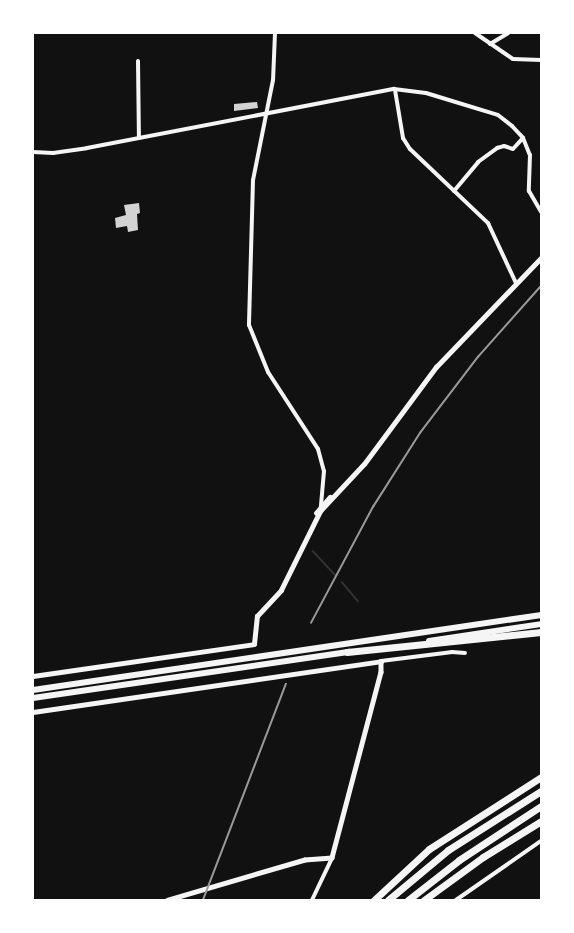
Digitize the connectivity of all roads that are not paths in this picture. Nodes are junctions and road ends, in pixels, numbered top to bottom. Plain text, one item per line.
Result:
1 (275, 33) edge
2 (475, 33) edge
3 (508, 33) edge
4 (490, 44) junction
5 (541, 60) edge
6 (138, 61) dead end
7 (394, 89) junction
8 (266, 114) junction
9 (139, 138) junction
10 (524, 138) junction
11 (33, 152) edge
12 (454, 191) junction
13 (541, 212) edge
14 (541, 256) edge
15 (516, 282) junction
16 (321, 504) junction
17 (320, 511) junction
18 (541, 614) edge
19 (541, 624) edge
20 (541, 632) edge
21 (249, 646) junction
22 (346, 652) junction
23 (465, 653) dead end
24 (381, 661) junction
25 (33, 676) edge
26 (33, 690) edge
27 (33, 698) edge
28 (33, 712) edge
29 (541, 777) edge
30 (541, 791) edge
31 (541, 806) edge
32 (541, 822) edge
33 (541, 840) edge
34 (332, 858) junction
35 (168, 900) edge
36 (312, 900) edge
37 (374, 900) edge
38 (388, 900) edge
39 (408, 900) edge
40 (424, 900) edge
41 (456, 900) edge

1 - 8 street
2 - 4 street
3 - 4 street
4 - 5 street
6 - 9 street
7 - 8 street
7 - 10 street
7 - 12 street
8 - 9 street
8 - 16 street
9 - 11 street
10 - 12 street
10 - 13 street
12 - 15 street
14 - 15 street
15 - 16 street
15 - 17 street
16 - 17 street
16 - 21 street
17 - 21 street
18 - 26 highway
19 - 22 highway
20 - 22 highway
21 - 25 street
22 - 27 highway
23 - 24 street
24 - 28 street
24 - 34 street
29 - 37 highway
30 - 38 highway
31 - 39 highway
32 - 40 highway
33 - 41 street
34 - 35 street
34 - 36 street

